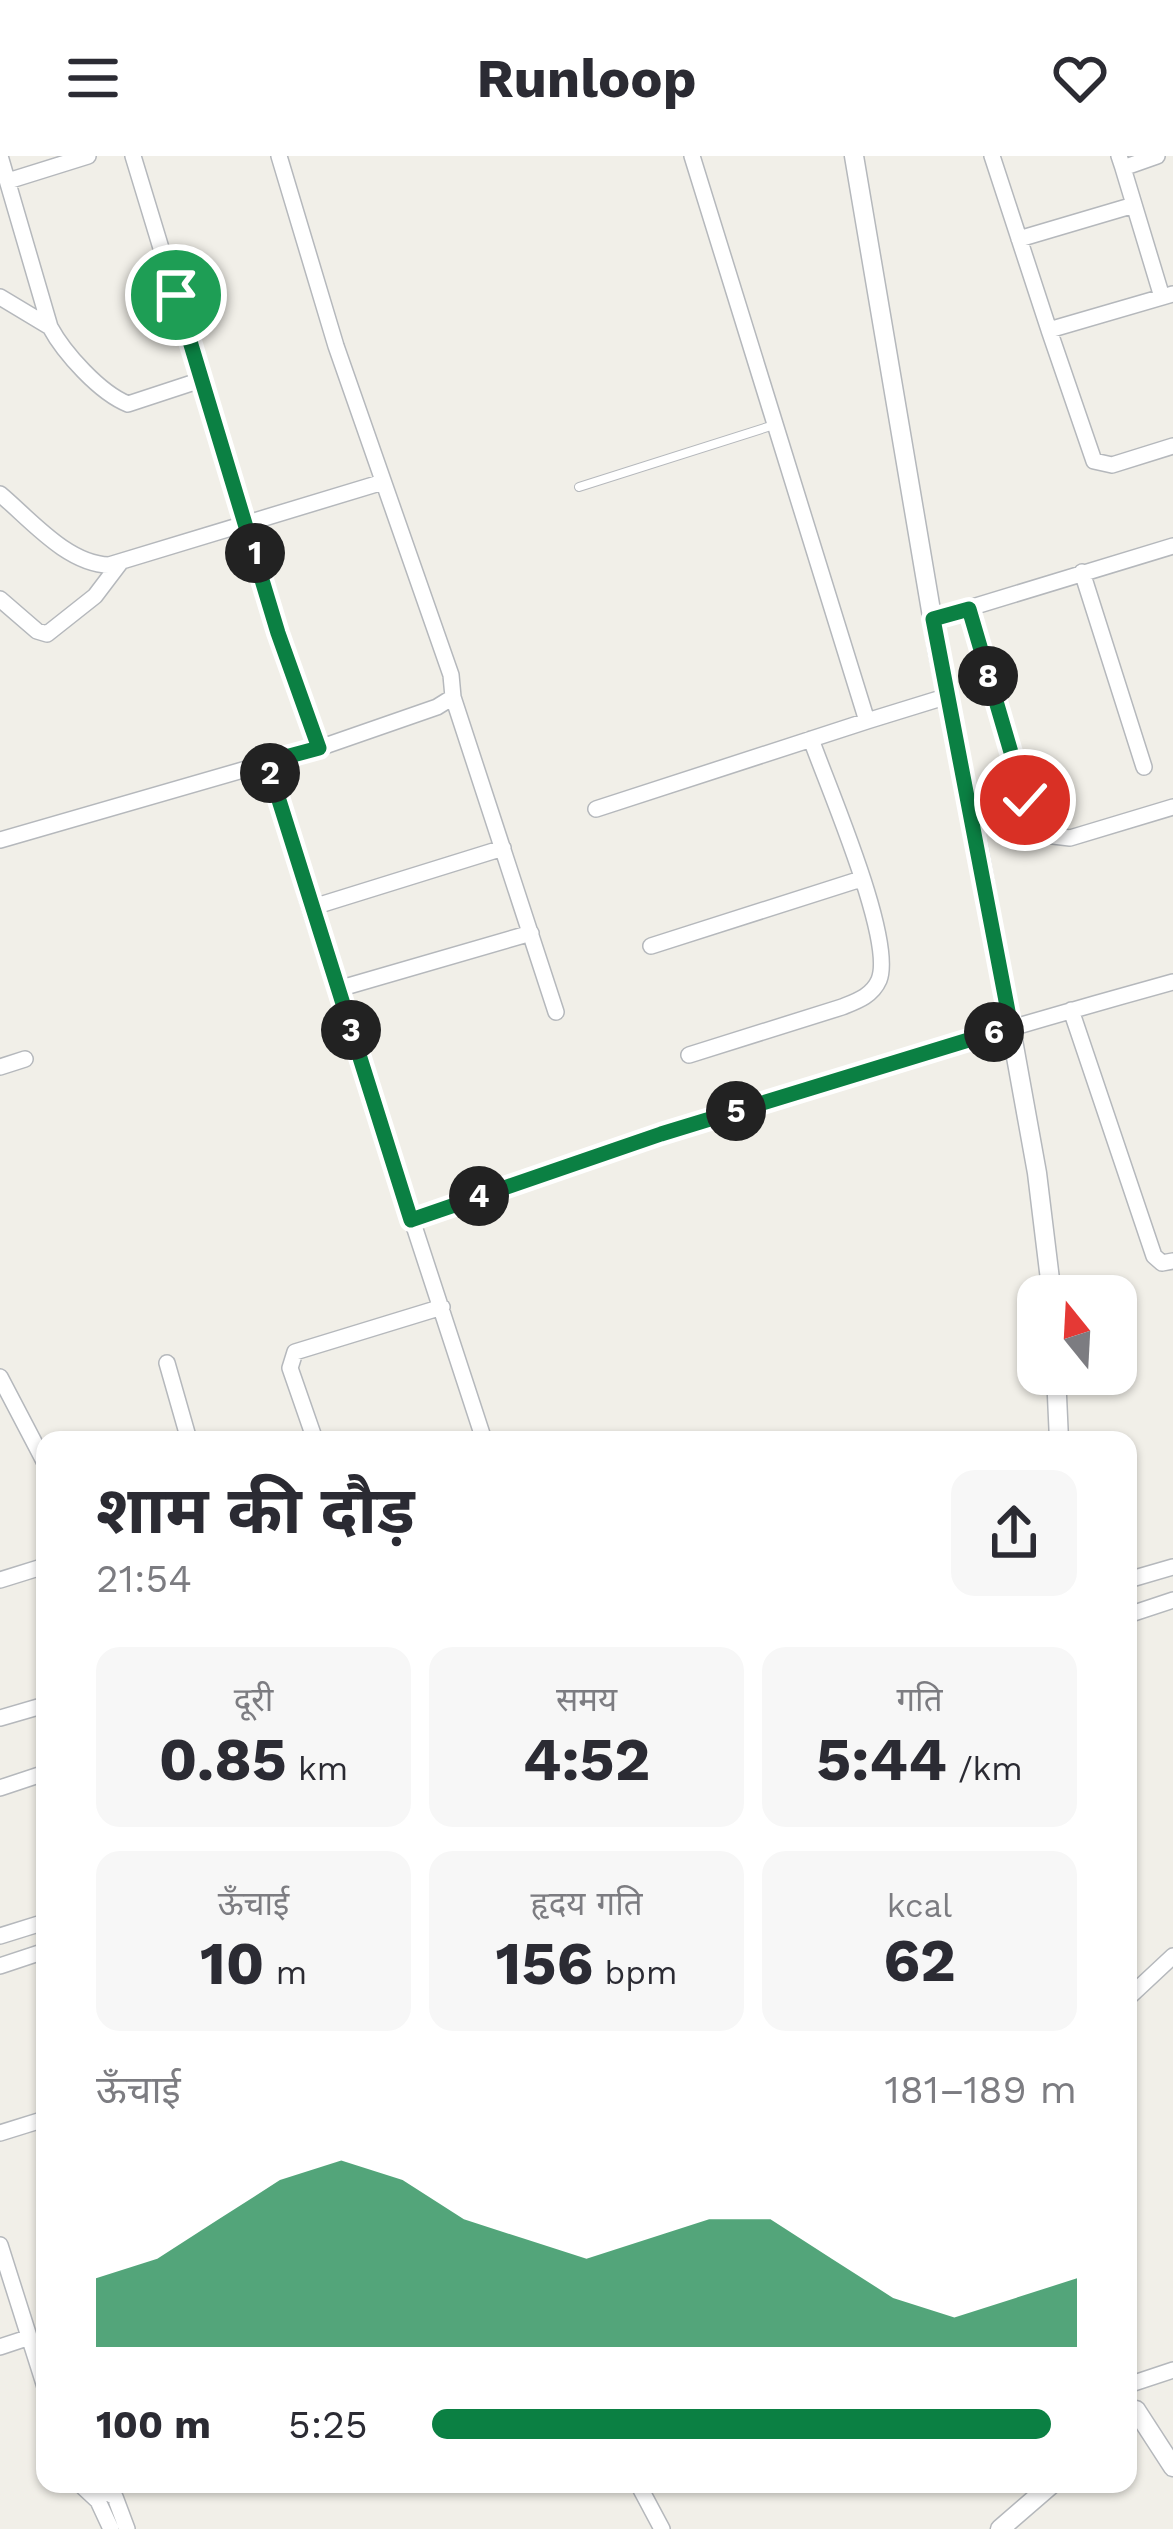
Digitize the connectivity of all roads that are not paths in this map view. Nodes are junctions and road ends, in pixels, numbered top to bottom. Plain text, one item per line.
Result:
1 (0, 156) edge
2 (88, 156) edge
3 (133, 156) edge
4 (279, 156) edge
5 (692, 156) edge
6 (854, 156) edge
7 (992, 156) edge
8 (1156, 156) edge
9 (1121, 162) edge
10 (8, 182) junction
11 (1134, 205) junction
12 (1018, 239) junction
13 (1168, 296) edge
14 (0, 297) edge
15 (50, 327) junction
16 (1049, 330) junction
17 (201, 380) junction
18 (775, 424) junction
19 (1173, 446) edge
20 (383, 482) junction
21 (579, 487) dead end
22 (0, 494) edge
23 (247, 526) junction
24 (1173, 546) edge
25 (120, 562) junction
26 (1082, 572) junction
27 (0, 599) edge
28 (969, 609) junction
29 (933, 619) junction
30 (947, 696) junction
31 (453, 697) junction
32 (866, 721) junction
33 (811, 739) junction
34 (319, 748) junction
35 (267, 762) junction
36 (1144, 767) dead end
37 (596, 808) dead end
38 (1172, 811) edge
39 (0, 840) edge
40 (503, 848) junction
41 (861, 879) junction
42 (310, 908) junction
43 (531, 933) junction
44 (651, 946) dead end
45 (1173, 982) edge
46 (338, 989) junction
47 (1071, 1010) junction
48 (556, 1012) dead end
49 (1011, 1027) junction
50 (689, 1055) dead end
51 (25, 1059) dead end
52 (0, 1067) edge
53 (411, 1220) junction
54 (1173, 1261) edge
55 (1049, 1275) edge
56 (442, 1307) junction
57 (167, 1364) dead end
58 (0, 1377) edge
59 (1057, 1395) edge
60 (186, 1431) edge
61 (311, 1431) edge
62 (481, 1431) edge
63 (1059, 1431) edge
64 (36, 1445) edge
65 (1173, 1567) edge
66 (36, 1569) edge
67 (1137, 1577) edge
68 (0, 1580) edge
69 (1173, 1600) edge
70 (1137, 1612) edge
71 (36, 1708) edge
72 (0, 1718) edge
73 (36, 1776) edge
74 (0, 1788) edge
75 (36, 1925) edge
76 (0, 1936) edge
77 (36, 1955) edge
78 (1173, 1956) edge
79 (0, 1966) edge
80 (1137, 1990) edge
81 (36, 2122) edge
82 (0, 2133) edge
83 (0, 2245) edge
84 (28, 2338) junction
85 (0, 2347) edge
86 (36, 2361) edge
87 (1173, 2370) edge
88 (1137, 2384) edge
89 (1137, 2420) edge
90 (1173, 2467) edge
91 (89, 2493) edge
92 (108, 2493) edge
93 (643, 2493) edge
94 (1042, 2493) edge
95 (110, 2529) edge
96 (127, 2529) edge
97 (662, 2529) edge
98 (1000, 2529) edge

1 - 10 street
2 - 10 street
3 - 17 street
4 - 20 street
5 - 18 street
6 - 29 street
7 - 12 street
8 - 9 street
9 - 11 street
10 - 15 street
11 - 12 street
11 - 13 street
12 - 16 street
13 - 16 street
14 - 15 street
15 - 17 street
16 - 19 street
17 - 23 street
18 - 21 lane
18 - 32 street
20 - 23 street
20 - 31 street
22 - 25 street
23 - 25 street
23 - 34 street
24 - 26 street
25 - 27 street
26 - 28 street
26 - 36 street
28 - 29 street
28 - 38 street
29 - 30 street
30 - 32 street
30 - 49 street
31 - 34 street
31 - 40 street
32 - 33 street
33 - 37 street
33 - 41 street
34 - 35 street
35 - 39 street
35 - 42 street
40 - 42 street
40 - 43 street
41 - 44 street
41 - 50 street
42 - 46 street
43 - 46 street
43 - 48 street
45 - 47 street
46 - 53 street
47 - 49 street
47 - 54 street
49 - 53 street
49 - 55 street
51 - 52 street
53 - 56 street
56 - 61 street
56 - 62 street
57 - 60 street
58 - 64 street
59 - 63 street
65 - 67 street
66 - 68 street
69 - 70 street
71 - 72 street
73 - 74 street
75 - 76 street
77 - 79 street
78 - 80 street
81 - 82 street
83 - 84 street
84 - 85 street
84 - 86 street
87 - 88 street
89 - 90 street
91 - 95 street
92 - 96 street
93 - 97 street
94 - 98 street

